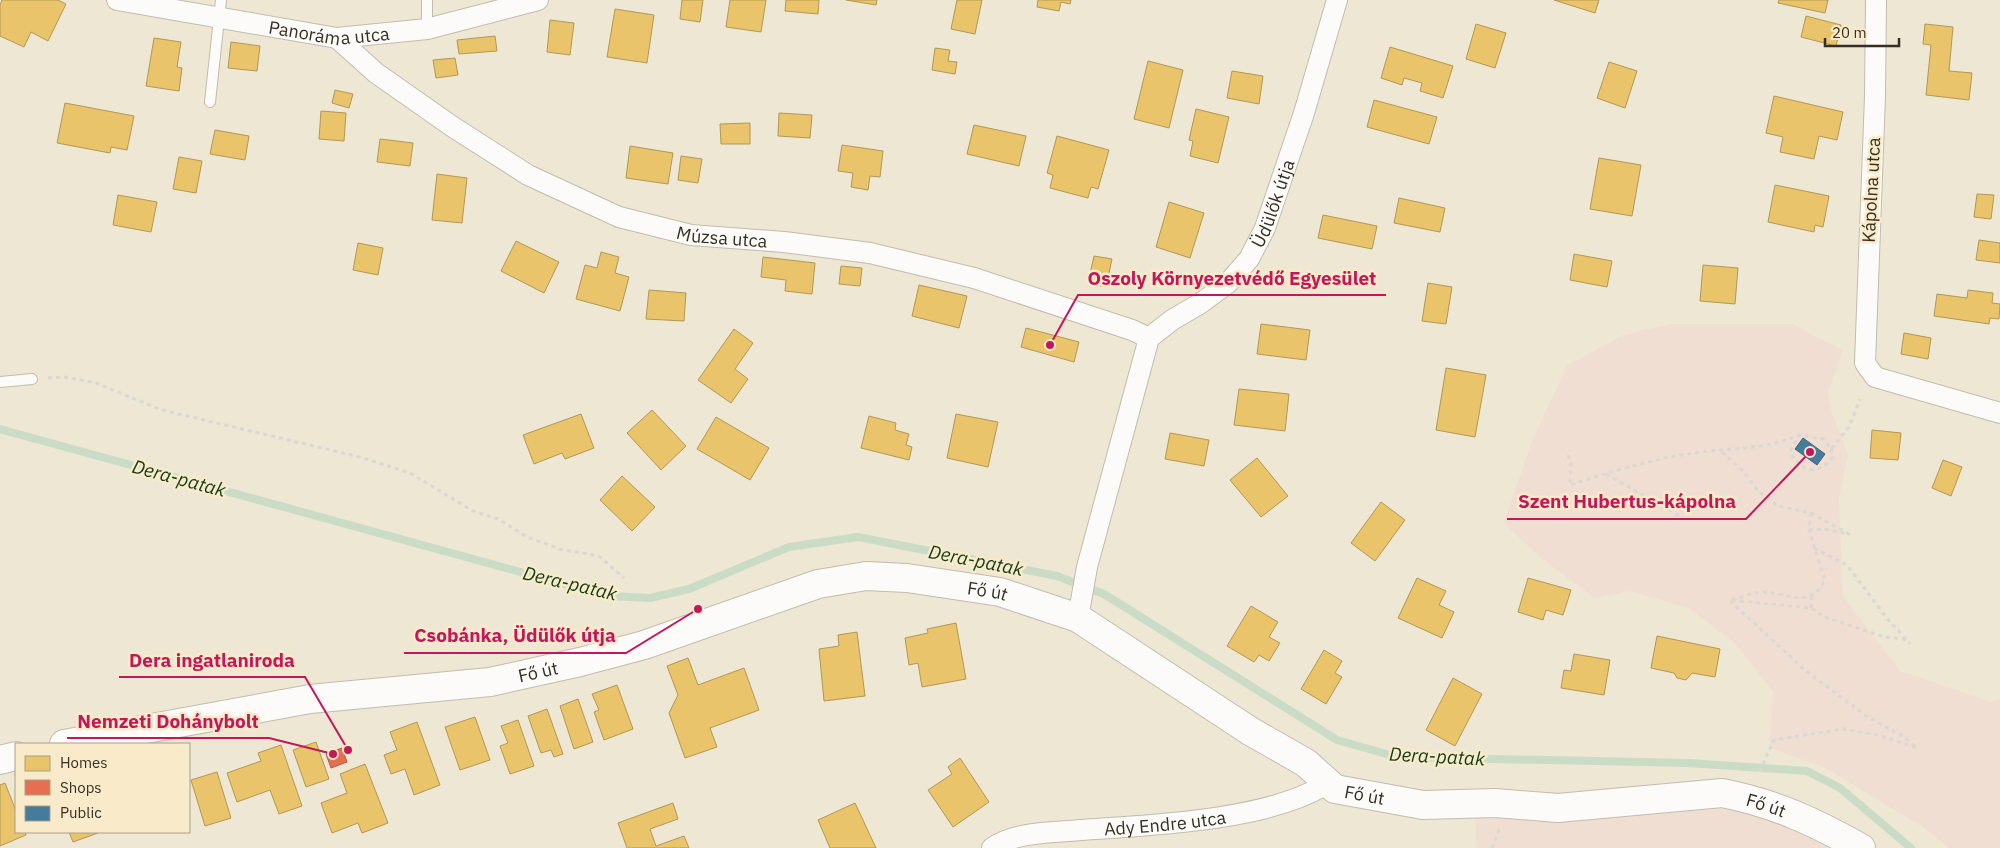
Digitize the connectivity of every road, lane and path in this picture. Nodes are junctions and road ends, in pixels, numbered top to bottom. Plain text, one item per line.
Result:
1 (117, 0) edge
2 (427, 0) edge
3 (538, 0) edge
4 (1337, 0) edge
5 (1876, 0) edge
6 (220, 9) edge
7 (427, 29) junction
8 (337, 38) junction
9 (210, 102) dead end
10 (1149, 338) junction
11 (32, 379) joint
12 (0, 382) edge
13 (1860, 399) dead end
14 (2000, 413) edge
15 (1799, 435) junction
16 (1831, 449) junction
17 (1722, 452) junction
18 (1568, 455) dead end
19 (1606, 474) junction
20 (1811, 514) junction
21 (1683, 518) dead end
22 (1809, 530) junction
23 (1813, 548) junction
24 (624, 578) dead end
25 (1812, 596) junction
26 (1730, 600) junction
27 (1811, 608) junction
28 (1080, 610) junction
29 (69, 743) edge
30 (15, 756) edge
31 (0, 760) edge
32 (1755, 784) dead end
33 (1335, 789) junction
34 (1031, 841) edge
35 (992, 848) edge
36 (1861, 848) edge

1 - 6 street, Panoráma utca
2 - 7 lane
3 - 7 street, Panoráma utca
4 - 10 street, Üdülők útja
5 - 14 street, Kápolna utca
6 - 8 street, Panoráma utca
6 - 9 lane
7 - 8 street, Panoráma utca
8 - 10 street, Múzsa utca
10 - 28 street
11 - 12 lane
11 - 24 path
13 - 16 path
15 - 16 path
15 - 16 path
15 - 17 path
17 - 19 path
17 - 20 path
18 - 19 path
19 - 21 path
20 - 22 path
20 - 22 path
22 - 23 path
23 - 25 path
23 - 27 path
25 - 26 path
25 - 27 path
26 - 27 path
26 - 32 path
28 - 29 main road, Fő út
28 - 33 main road, Fő út
30 - 31 main road
33 - 34 street, Ady Endre utca
33 - 36 main road, Fő út
34 - 35 street, Ady Endre utca

